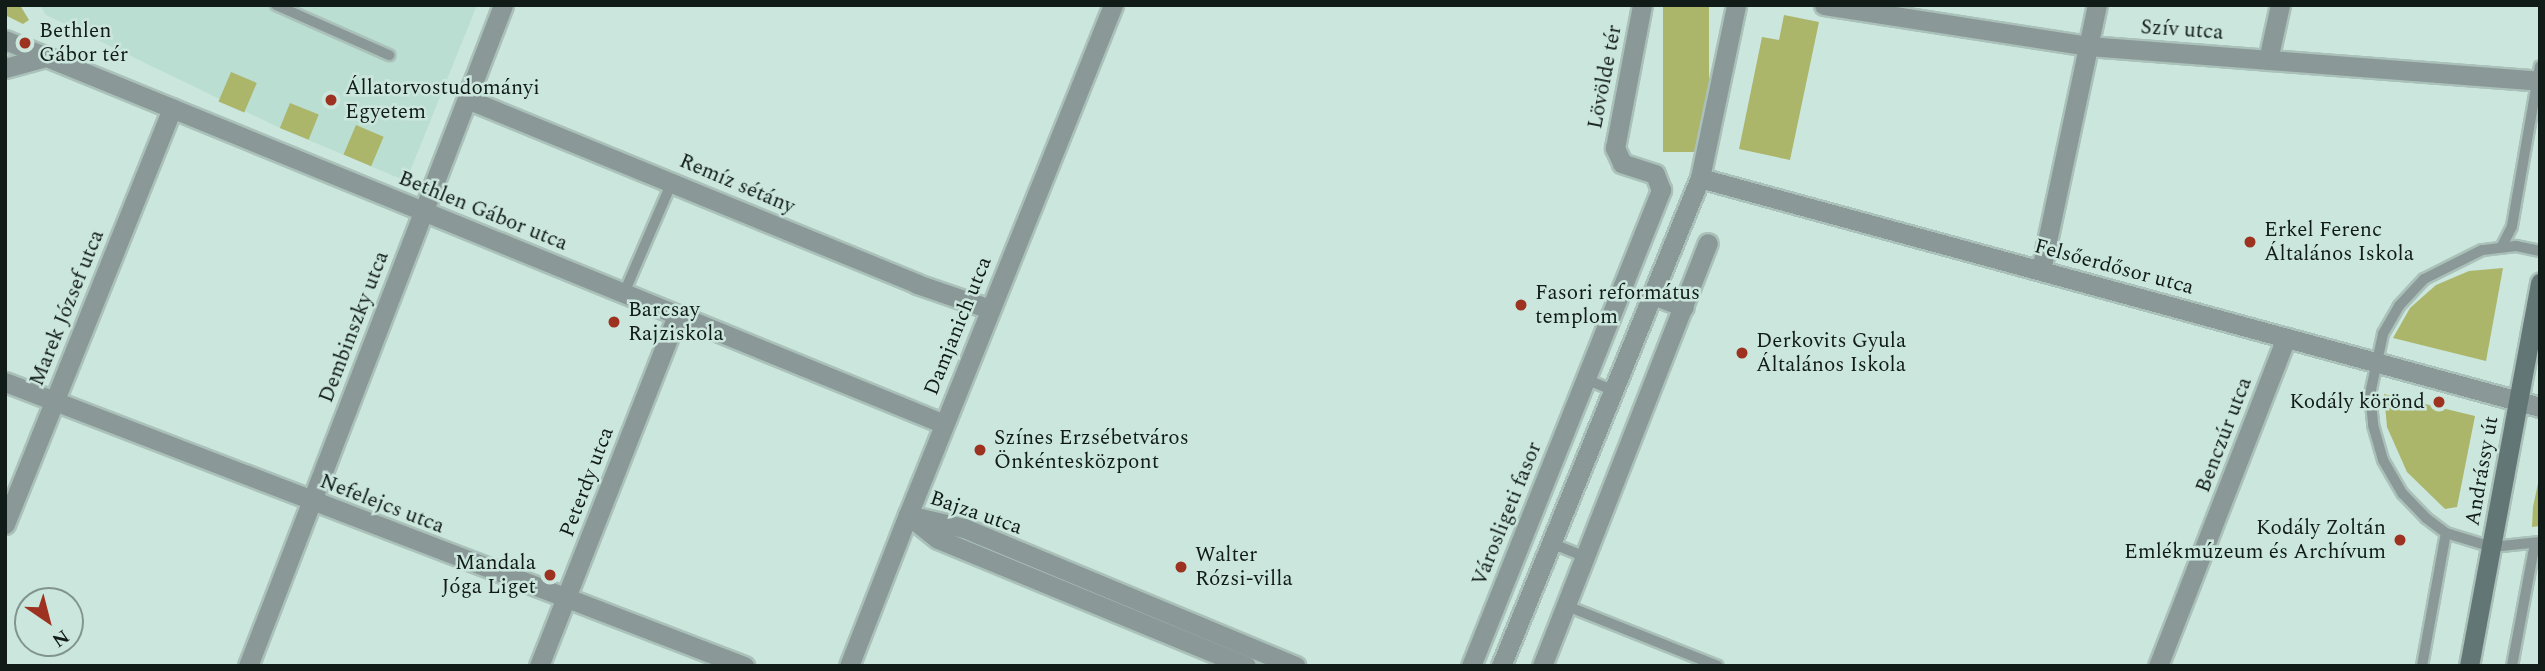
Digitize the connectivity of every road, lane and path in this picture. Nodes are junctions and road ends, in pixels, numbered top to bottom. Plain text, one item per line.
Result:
1 (276, 5) edge
2 (503, 5) edge
3 (1113, 5) edge
4 (1642, 5) edge
5 (1736, 5) edge
6 (1824, 5) edge
7 (2097, 5) edge
8 (2280, 5) edge
9 (5, 40) edge
10 (2088, 46) junction
11 (389, 55) dead end
12 (46, 57) junction
13 (2268, 60) junction
14 (5, 68) edge
15 (2539, 76) edge
16 (467, 99) junction
17 (172, 108) junction
18 (1655, 174) joint
19 (1700, 178) junction
20 (679, 185) junction
21 (424, 211) junction
22 (1708, 243) dead end
23 (2502, 246) junction
24 (2540, 251) edge
25 (2042, 270) junction
26 (2540, 283) edge
27 (624, 293) junction
28 (1653, 295) junction
29 (1684, 307) junction
30 (990, 309) junction
31 (677, 315) junction
32 (2286, 338) junction
33 (2373, 364) junction
34 (1585, 379) junction
35 (5, 382) edge
36 (1614, 391) junction
37 (54, 401) junction
38 (2517, 401) junction
39 (2540, 407) edge
40 (943, 424) junction
41 (312, 501) junction
42 (908, 515) junction
43 (5, 524) edge
44 (2446, 533) junction
45 (1551, 543) junction
46 (2537, 543) edge
47 (2491, 547) junction
48 (1586, 557) junction
49 (566, 598) junction
50 (1567, 606) junction
51 (1128, 608) junction
52 (1270, 661) edge
53 (248, 666) edge
54 (539, 666) edge
55 (744, 666) edge
56 (849, 666) edge
57 (1246, 666) edge
58 (1295, 666) edge
59 (1471, 666) edge
60 (1501, 666) edge
61 (1542, 666) edge
62 (1718, 666) edge
63 (2158, 666) edge
64 (2422, 666) edge
65 (2469, 666) edge
66 (2512, 666) edge

1 - 11 lane
2 - 16 street, Dembinszky utca
3 - 30 street, Damjanich utca
4 - 18 street, Lövölde tér
5 - 19 street
6 - 10 street, Szív utca
7 - 10 street
8 - 13 street
9 - 12 street, Bethlen Gábor utca
10 - 13 street, Szív utca
10 - 25 street
12 - 14 street
12 - 17 street, Bethlen Gábor utca
13 - 15 street, Szív utca
15 - 23 lane
16 - 20 street, Remíz sétány
16 - 21 street, Dembinszky utca
17 - 21 street, Bethlen Gábor utca
17 - 37 street, Marek József utca
18 - 34 street, Városligeti fasor
19 - 25 street, Felsőerdősor utca
19 - 28 street
20 - 27 lane
20 - 30 street, Remíz sétány
21 - 27 street, Bethlen Gábor utca
21 - 41 street, Dembinszky utca
22 - 29 street
23 - 24 lane
23 - 33 lane
25 - 32 street, Felsőerdősor utca
26 - 38 main road, Andrássy út
27 - 31 street, Bethlen Gábor utca
28 - 29 street
28 - 36 street
29 - 48 street
30 - 40 street, Damjanich utca
31 - 40 street, Bethlen Gábor utca
31 - 49 street, Peterdy utca
32 - 33 street, Felsőerdősor utca
32 - 63 street, Benczúr utca
33 - 38 street, Felsőerdősor utca
33 - 44 lane
34 - 36 lane
34 - 59 street, Városligeti fasor
35 - 37 street, Nefelejcs utca
36 - 45 street
37 - 41 street, Nefelejcs utca
37 - 43 street, Marek József utca
38 - 39 street, Felsőerdősor utca
38 - 47 main road, Andrássy út
40 - 42 street, Damjanich utca
41 - 49 street, Nefelejcs utca
41 - 53 street, Dembinszky utca
42 - 51 street, Bajza utca
42 - 56 street, Damjanich utca
44 - 47 lane
44 - 64 lane
45 - 48 lane
45 - 60 street
46 - 47 lane
46 - 66 lane
47 - 65 main road, Andrássy út
48 - 50 street
49 - 54 street, Peterdy utca
49 - 55 street, Nefelejcs utca
50 - 61 street
50 - 62 lane
51 - 52 street, Bajza utca
51 - 57 street, Bajza utca
52 - 58 street, Bajza utca

